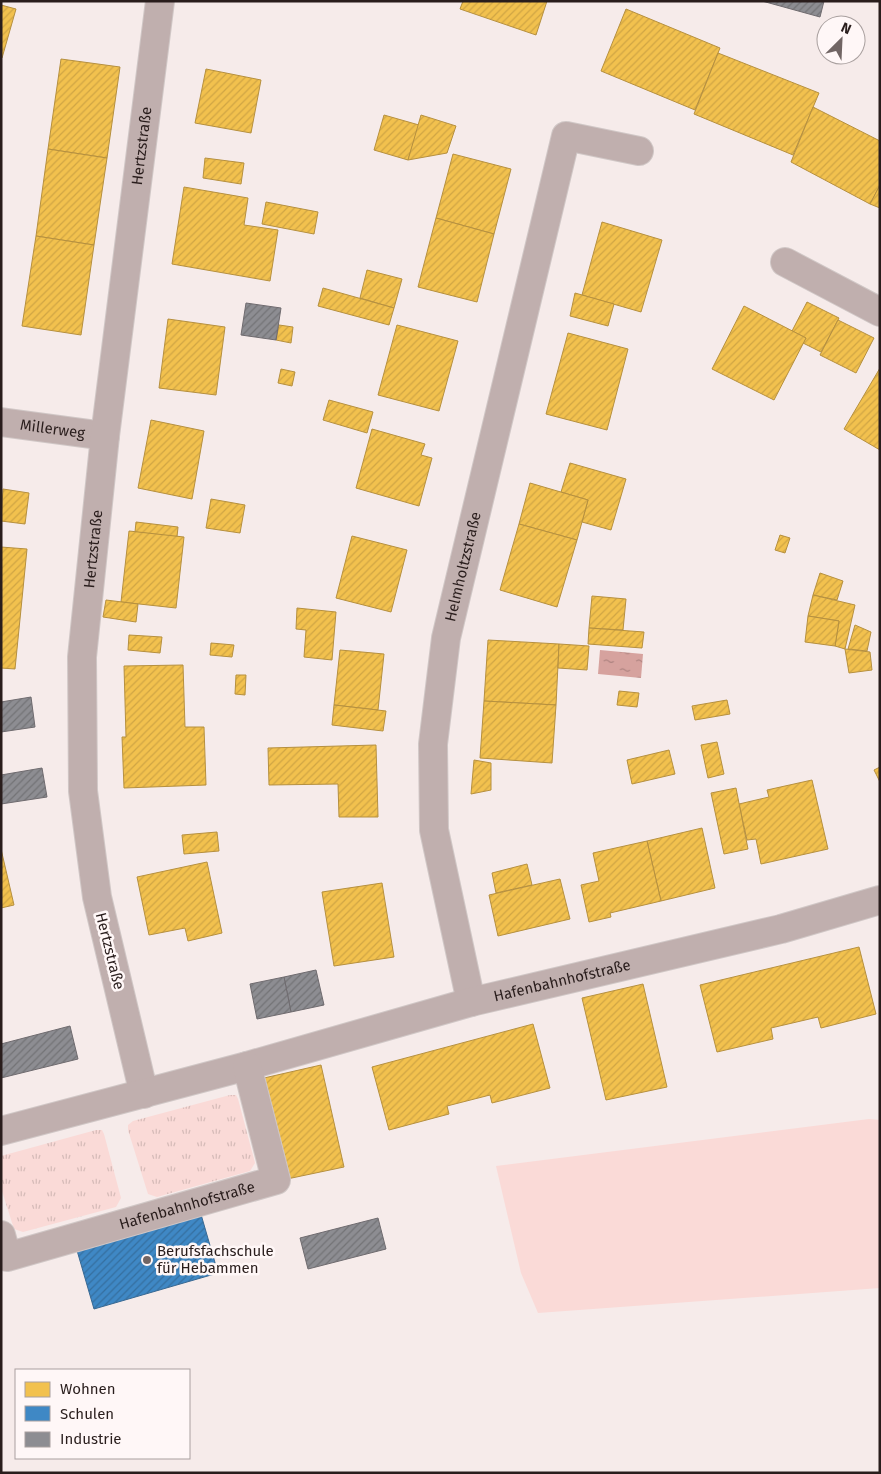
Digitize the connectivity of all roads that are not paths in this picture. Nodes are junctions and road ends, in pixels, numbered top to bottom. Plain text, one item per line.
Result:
1 (160, 1) edge
2 (639, 151) dead end
3 (785, 262) dead end
4 (880, 312) edge
5 (1, 422) edge
6 (105, 436) junction
7 (880, 900) edge
8 (471, 1002) junction
9 (247, 1066) junction
10 (144, 1094) junction
11 (1, 1131) edge
12 (1, 1235) edge

1 - 6 street, Hertzstraße
2 - 8 street, Helmholtzstraße
3 - 4 street
5 - 6 street, Millerweg
6 - 10 street, Hertzstraße
7 - 8 street, Hafenbahnhofstraße
8 - 9 street, Hafenbahnhofstraße
9 - 10 street, Hafenbahnhofstraße
9 - 12 street, Hafenbahnhofstraße
10 - 11 street, Hafenbahnhofstraße

